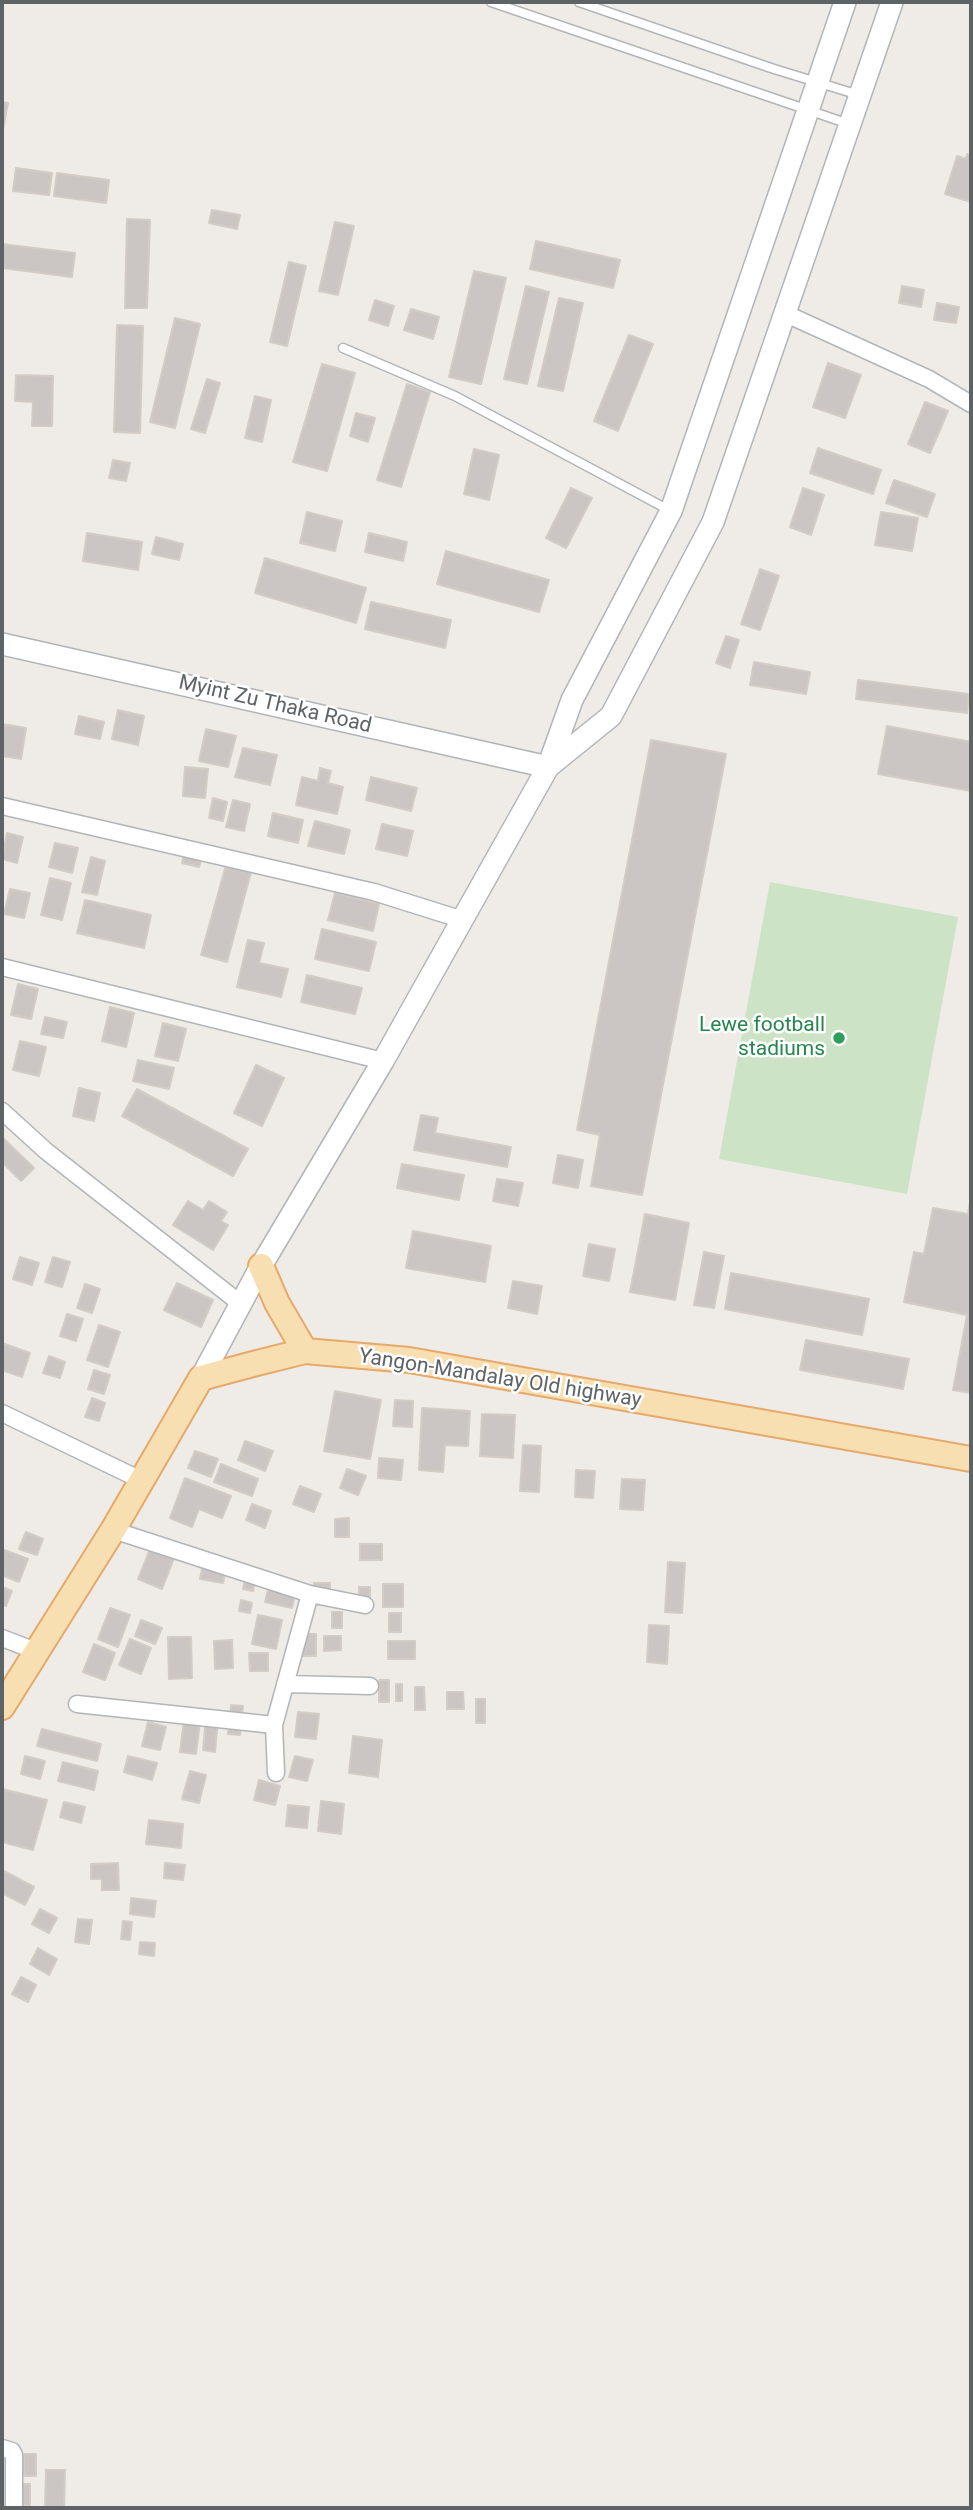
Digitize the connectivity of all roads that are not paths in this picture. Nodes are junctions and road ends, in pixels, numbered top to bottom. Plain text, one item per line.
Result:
1 (491, 2) edge
2 (579, 2) edge
3 (845, 2) edge
4 (892, 2) edge
5 (818, 83) junction
6 (860, 96) junction
7 (809, 110) junction
8 (850, 124) junction
9 (784, 313) junction
10 (342, 348) dead end
11 (971, 404) edge
12 (671, 511) junction
13 (2, 644) edge
14 (548, 767) junction
15 (2, 806) edge
16 (463, 920) junction
17 (2, 967) edge
18 (383, 1061) junction
19 (2, 1111) edge
20 (261, 1266) junction
21 (241, 1304) junction
22 (304, 1352) junction
23 (201, 1378) junction
24 (2, 1413) edge
25 (971, 1459) edge
26 (143, 1481) junction
27 (113, 1530) junction
28 (310, 1594) junction
29 (365, 1605) dead end
30 (2, 1638) edge
31 (36, 1651) junction
32 (285, 1684) junction
33 (370, 1686) dead end
34 (78, 1704) dead end
35 (2, 1707) edge
36 (274, 1725) junction
37 (276, 1773) dead end
38 (2, 2448) edge
39 (14, 2508) edge

1 - 7 lane
2 - 5 lane
3 - 5 street
4 - 6 street
5 - 6 lane
5 - 7 street
6 - 8 street
7 - 8 lane
7 - 12 street
8 - 9 street
9 - 11 street
9 - 14 street
10 - 12 lane
12 - 14 street
13 - 14 street, Myint Zu Thaka Road
14 - 16 street
15 - 16 street
16 - 18 street
17 - 18 street
18 - 20 street
19 - 21 street
20 - 21 street
20 - 22 main road
21 - 23 street
22 - 23 main road, Yangon-Mandalay Old highway
22 - 25 main road, Yangon-Mandalay Old highway
23 - 26 main road
24 - 26 street
26 - 27 main road
27 - 28 street
27 - 31 main road
28 - 29 street
28 - 32 street
30 - 31 street
31 - 35 main road
32 - 33 street
32 - 36 street
34 - 36 street
36 - 37 street
38 - 39 street

